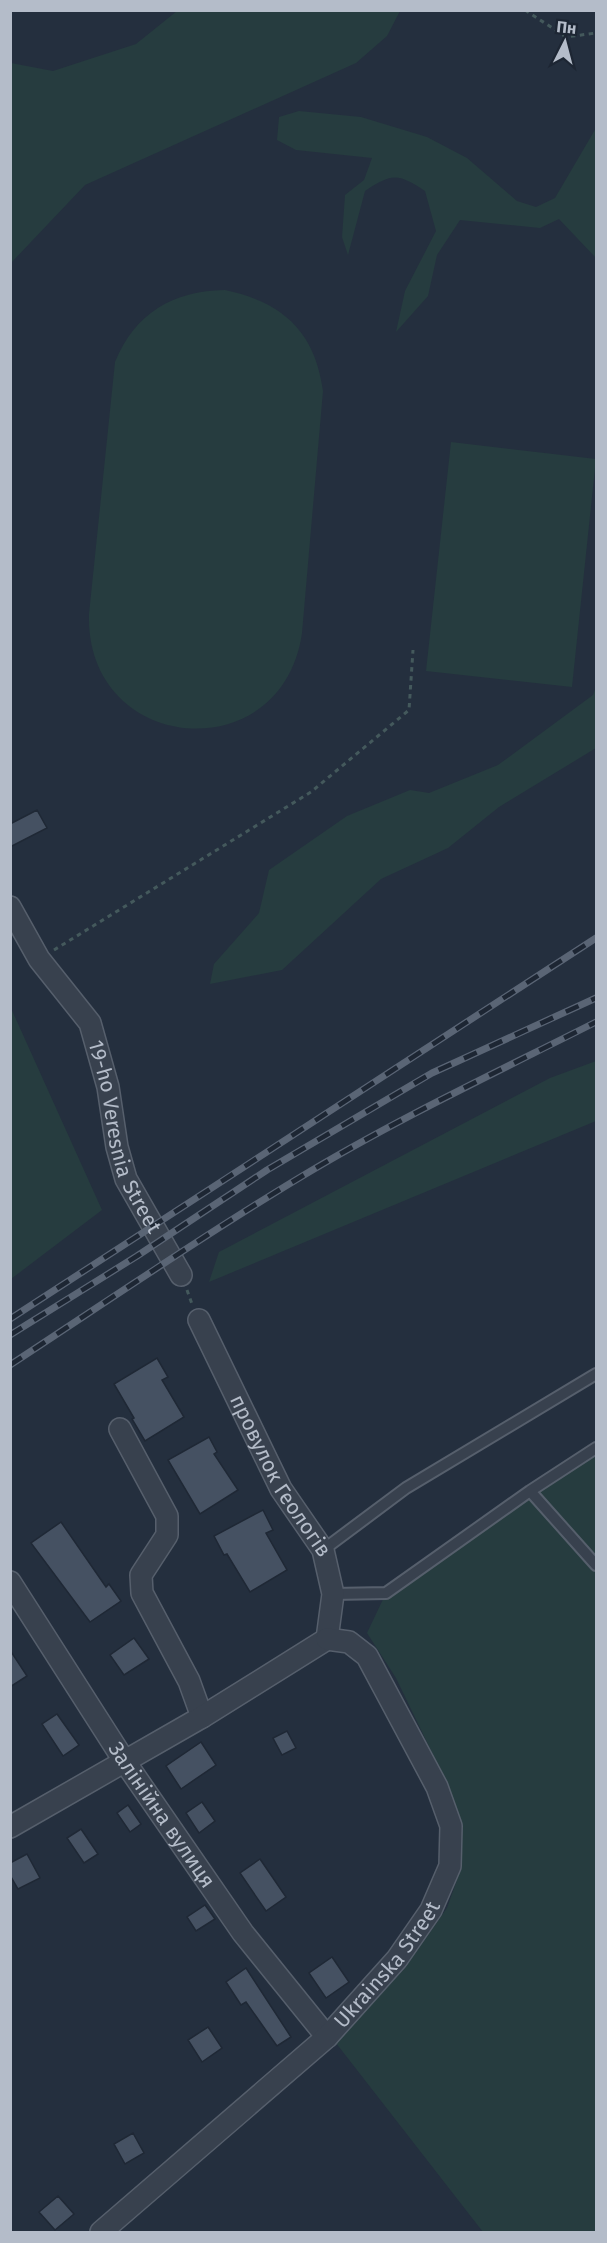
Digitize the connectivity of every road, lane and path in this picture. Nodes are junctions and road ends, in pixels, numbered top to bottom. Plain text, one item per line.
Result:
1 (525, 10) edge
2 (597, 33) edge
3 (413, 650) dead end
4 (10, 907) edge
5 (39, 958) junction
6 (181, 1275) joint
7 (199, 1320) joint
8 (597, 1374) edge
9 (120, 1429) dead end
10 (597, 1448) edge
11 (530, 1491) junction
12 (322, 1550) junction
13 (597, 1564) edge
14 (10, 1582) edge
15 (333, 1594) junction
16 (327, 1639) junction
17 (202, 1717) junction
18 (125, 1762) junction
19 (10, 1827) edge
20 (327, 2037) junction
21 (101, 2232) edge

1 - 2 path
3 - 5 path
4 - 5 street, 19-ho Veresnia Street
5 - 6 street, 19-ho Veresnia Street
6 - 7 path
7 - 12 street, провулок Геологів
8 - 12 lane
9 - 17 street
10 - 11 lane
11 - 13 lane
11 - 15 lane
12 - 15 street, провулок Геологів
14 - 18 street, Залінійна вулиця
15 - 16 street, провулок Геологів
16 - 17 street
16 - 20 street, Ukrainska Street
17 - 18 street
18 - 19 street
18 - 20 street, Залінійна вулиця
20 - 21 street, Ukrainska Street

